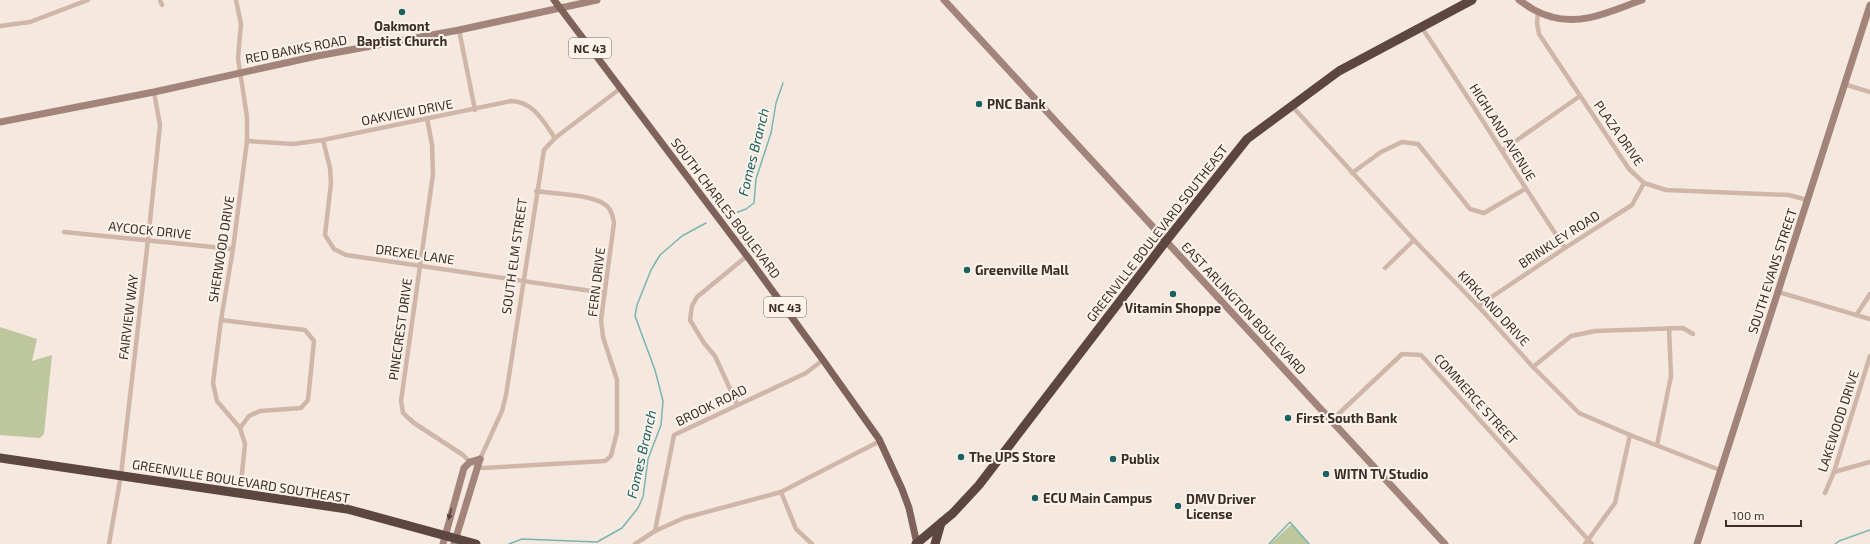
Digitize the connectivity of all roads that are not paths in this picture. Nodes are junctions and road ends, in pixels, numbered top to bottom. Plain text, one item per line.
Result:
1 (88, 0) edge
2 (236, 0) edge
3 (554, 0) edge
4 (597, 0) edge
5 (944, 0) edge
6 (1472, 0) edge
7 (1519, 0) edge
8 (1642, 0) edge
9 (1870, 5) edge
10 (560, 8) junction
11 (1538, 12) junction
12 (0, 26) edge
13 (1422, 28) junction
14 (459, 30) junction
15 (240, 72) junction
16 (1844, 84) junction
17 (621, 88) junction
18 (154, 92) junction
19 (1870, 92) edge
20 (1580, 96) junction
21 (1291, 105) junction
22 (475, 110) junction
23 (427, 118) junction
24 (0, 122) edge
25 (555, 138) junction
26 (323, 140) junction
27 (247, 141) junction
28 (1503, 150) junction
29 (1352, 173) junction
30 (1644, 183) junction
31 (1526, 189) junction
32 (536, 191) junction
33 (1807, 200) junction
34 (64, 232) dead end
35 (148, 240) junction
36 (1414, 240) junction
37 (1166, 242) junction
38 (1565, 248) junction
39 (233, 249) junction
40 (747, 256) junction
41 (420, 266) junction
42 (1385, 268) dead end
43 (523, 280) junction
44 (1778, 292) junction
45 (605, 293) junction
46 (1870, 294) edge
47 (1478, 306) junction
48 (1857, 314) junction
49 (1870, 319) edge
50 (221, 320) junction
51 (1668, 328) junction
52 (1693, 334) dead end
53 (1870, 356) edge
54 (823, 360) junction
55 (1533, 367) junction
56 (737, 404) junction
57 (1331, 421) junction
58 (240, 428) junction
59 (1630, 435) junction
60 (880, 442) junction
61 (1657, 445) junction
62 (0, 458) edge
63 (470, 462) junction
64 (1870, 462) edge
65 (479, 463) junction
66 (1720, 470) junction
67 (1834, 472) junction
68 (121, 475) junction
69 (240, 492) junction
70 (781, 492) junction
71 (1825, 493) dead end
72 (456, 494) junction
73 (467, 498) junction
74 (941, 523) junction
75 (655, 531) junction
76 (444, 534) junction
77 (455, 541) edge
78 (1441, 543) edge
79 (1589, 543) edge
80 (109, 544) edge
81 (442, 544) edge
82 (476, 544) edge
83 (635, 544) edge
84 (812, 544) edge
85 (917, 544) edge
86 (935, 544) edge
87 (1697, 544) edge

1 - 12 street
2 - 15 street, SHERWOOD DRIVE
3 - 10 main road, SOUTH CHARLES BOULEVARD / NC 43
4 - 10 main road, RED BANKS ROAD
5 - 37 main road, EAST ARLINGTON BOULEVARD
6 - 13 highway, GREENVILLE BOULEVARD SOUTHEAST
7 - 11 main road
8 - 11 main road
9 - 16 main road, SOUTH EVANS STREET
10 - 14 main road, RED BANKS ROAD
10 - 17 main road, SOUTH CHARLES BOULEVARD / NC 43
11 - 20 street, PLAZA DRIVE
13 - 21 highway, GREENVILLE BOULEVARD SOUTHEAST
13 - 28 street, HIGHLAND AVENUE
14 - 15 main road, RED BANKS ROAD
14 - 22 street
15 - 18 main road, RED BANKS ROAD
15 - 27 street, SHERWOOD DRIVE
16 - 19 street
16 - 33 main road, SOUTH EVANS STREET
17 - 25 street, SOUTH ELM STREET
17 - 40 main road, SOUTH CHARLES BOULEVARD / NC 43
18 - 24 main road, RED BANKS ROAD
18 - 35 street, FAIRVIEW WAY
20 - 28 street
20 - 30 street, PLAZA DRIVE
21 - 29 street, KIRKLAND DRIVE
21 - 37 highway, GREENVILLE BOULEVARD SOUTHEAST
22 - 23 street, OAKVIEW DRIVE
22 - 25 street, OAKVIEW DRIVE
23 - 26 street, OAKVIEW DRIVE
23 - 41 street, PINECREST DRIVE
25 - 32 street, SOUTH ELM STREET
26 - 27 street, OAKVIEW DRIVE
26 - 41 street, DREXEL LANE
27 - 39 street, SHERWOOD DRIVE
28 - 31 street, HIGHLAND AVENUE
29 - 31 street
29 - 36 street, KIRKLAND DRIVE
30 - 33 street, PLAZA DRIVE
30 - 38 street, BRINKLEY ROAD
31 - 38 street, HIGHLAND AVENUE
32 - 43 street, SOUTH ELM STREET
32 - 45 street, FERN DRIVE
33 - 44 main road, SOUTH EVANS STREET
34 - 35 street, AYCOCK DRIVE
35 - 39 street, AYCOCK DRIVE
35 - 68 street, FAIRVIEW WAY
36 - 42 street
36 - 47 street, KIRKLAND DRIVE
37 - 57 main road, EAST ARLINGTON BOULEVARD
37 - 74 highway, GREENVILLE BOULEVARD SOUTHEAST
38 - 47 street, BRINKLEY ROAD
39 - 50 street, SHERWOOD DRIVE
40 - 54 main road, SOUTH CHARLES BOULEVARD / NC 43
40 - 56 street
41 - 43 street, DREXEL LANE
41 - 63 street, PINECREST DRIVE
43 - 45 street, DREXEL LANE
43 - 65 street, SOUTH ELM STREET
44 - 48 street
44 - 66 main road, SOUTH EVANS STREET
45 - 65 street, FERN DRIVE
46 - 48 street
47 - 55 street, KIRKLAND DRIVE
48 - 49 street
50 - 58 street, SHERWOOD DRIVE
50 - 58 street
51 - 52 street
51 - 55 street
51 - 61 street
53 - 67 street, LAKEWOOD DRIVE
54 - 56 street, BROOK ROAD
54 - 60 main road, SOUTH CHARLES BOULEVARD / NC 43
55 - 59 street, KIRKLAND DRIVE
56 - 75 street, BROOK ROAD
57 - 78 main road, EAST ARLINGTON BOULEVARD
57 - 79 street, COMMERCE STREET
58 - 69 street, SHERWOOD DRIVE
59 - 61 street, KIRKLAND DRIVE
59 - 79 street
60 - 70 street
60 - 85 main road, SOUTH CHARLES BOULEVARD / NC 43
61 - 66 street, KIRKLAND DRIVE
62 - 68 highway, GREENVILLE BOULEVARD SOUTHEAST
63 - 65 main road
63 - 72 main road
64 - 67 street
65 - 73 main road, SOUTH ELM STREET
66 - 87 main road, SOUTH EVANS STREET
67 - 71 street, LAKEWOOD DRIVE
68 - 69 highway, GREENVILLE BOULEVARD SOUTHEAST
68 - 80 street, FAIRVIEW WAY
69 - 76 highway, GREENVILLE BOULEVARD SOUTHEAST
70 - 75 street
70 - 84 street
72 - 73 street
72 -> 76 main road
73 - 77 main road, SOUTH ELM STREET
74 - 85 highway, GREENVILLE BOULEVARD SOUTHEAST
74 - 86 highway
75 - 83 street
76 - 77 highway, GREENVILLE BOULEVARD SOUTHEAST
76 - 81 main road
77 - 82 highway, GREENVILLE BOULEVARD SOUTHEAST

